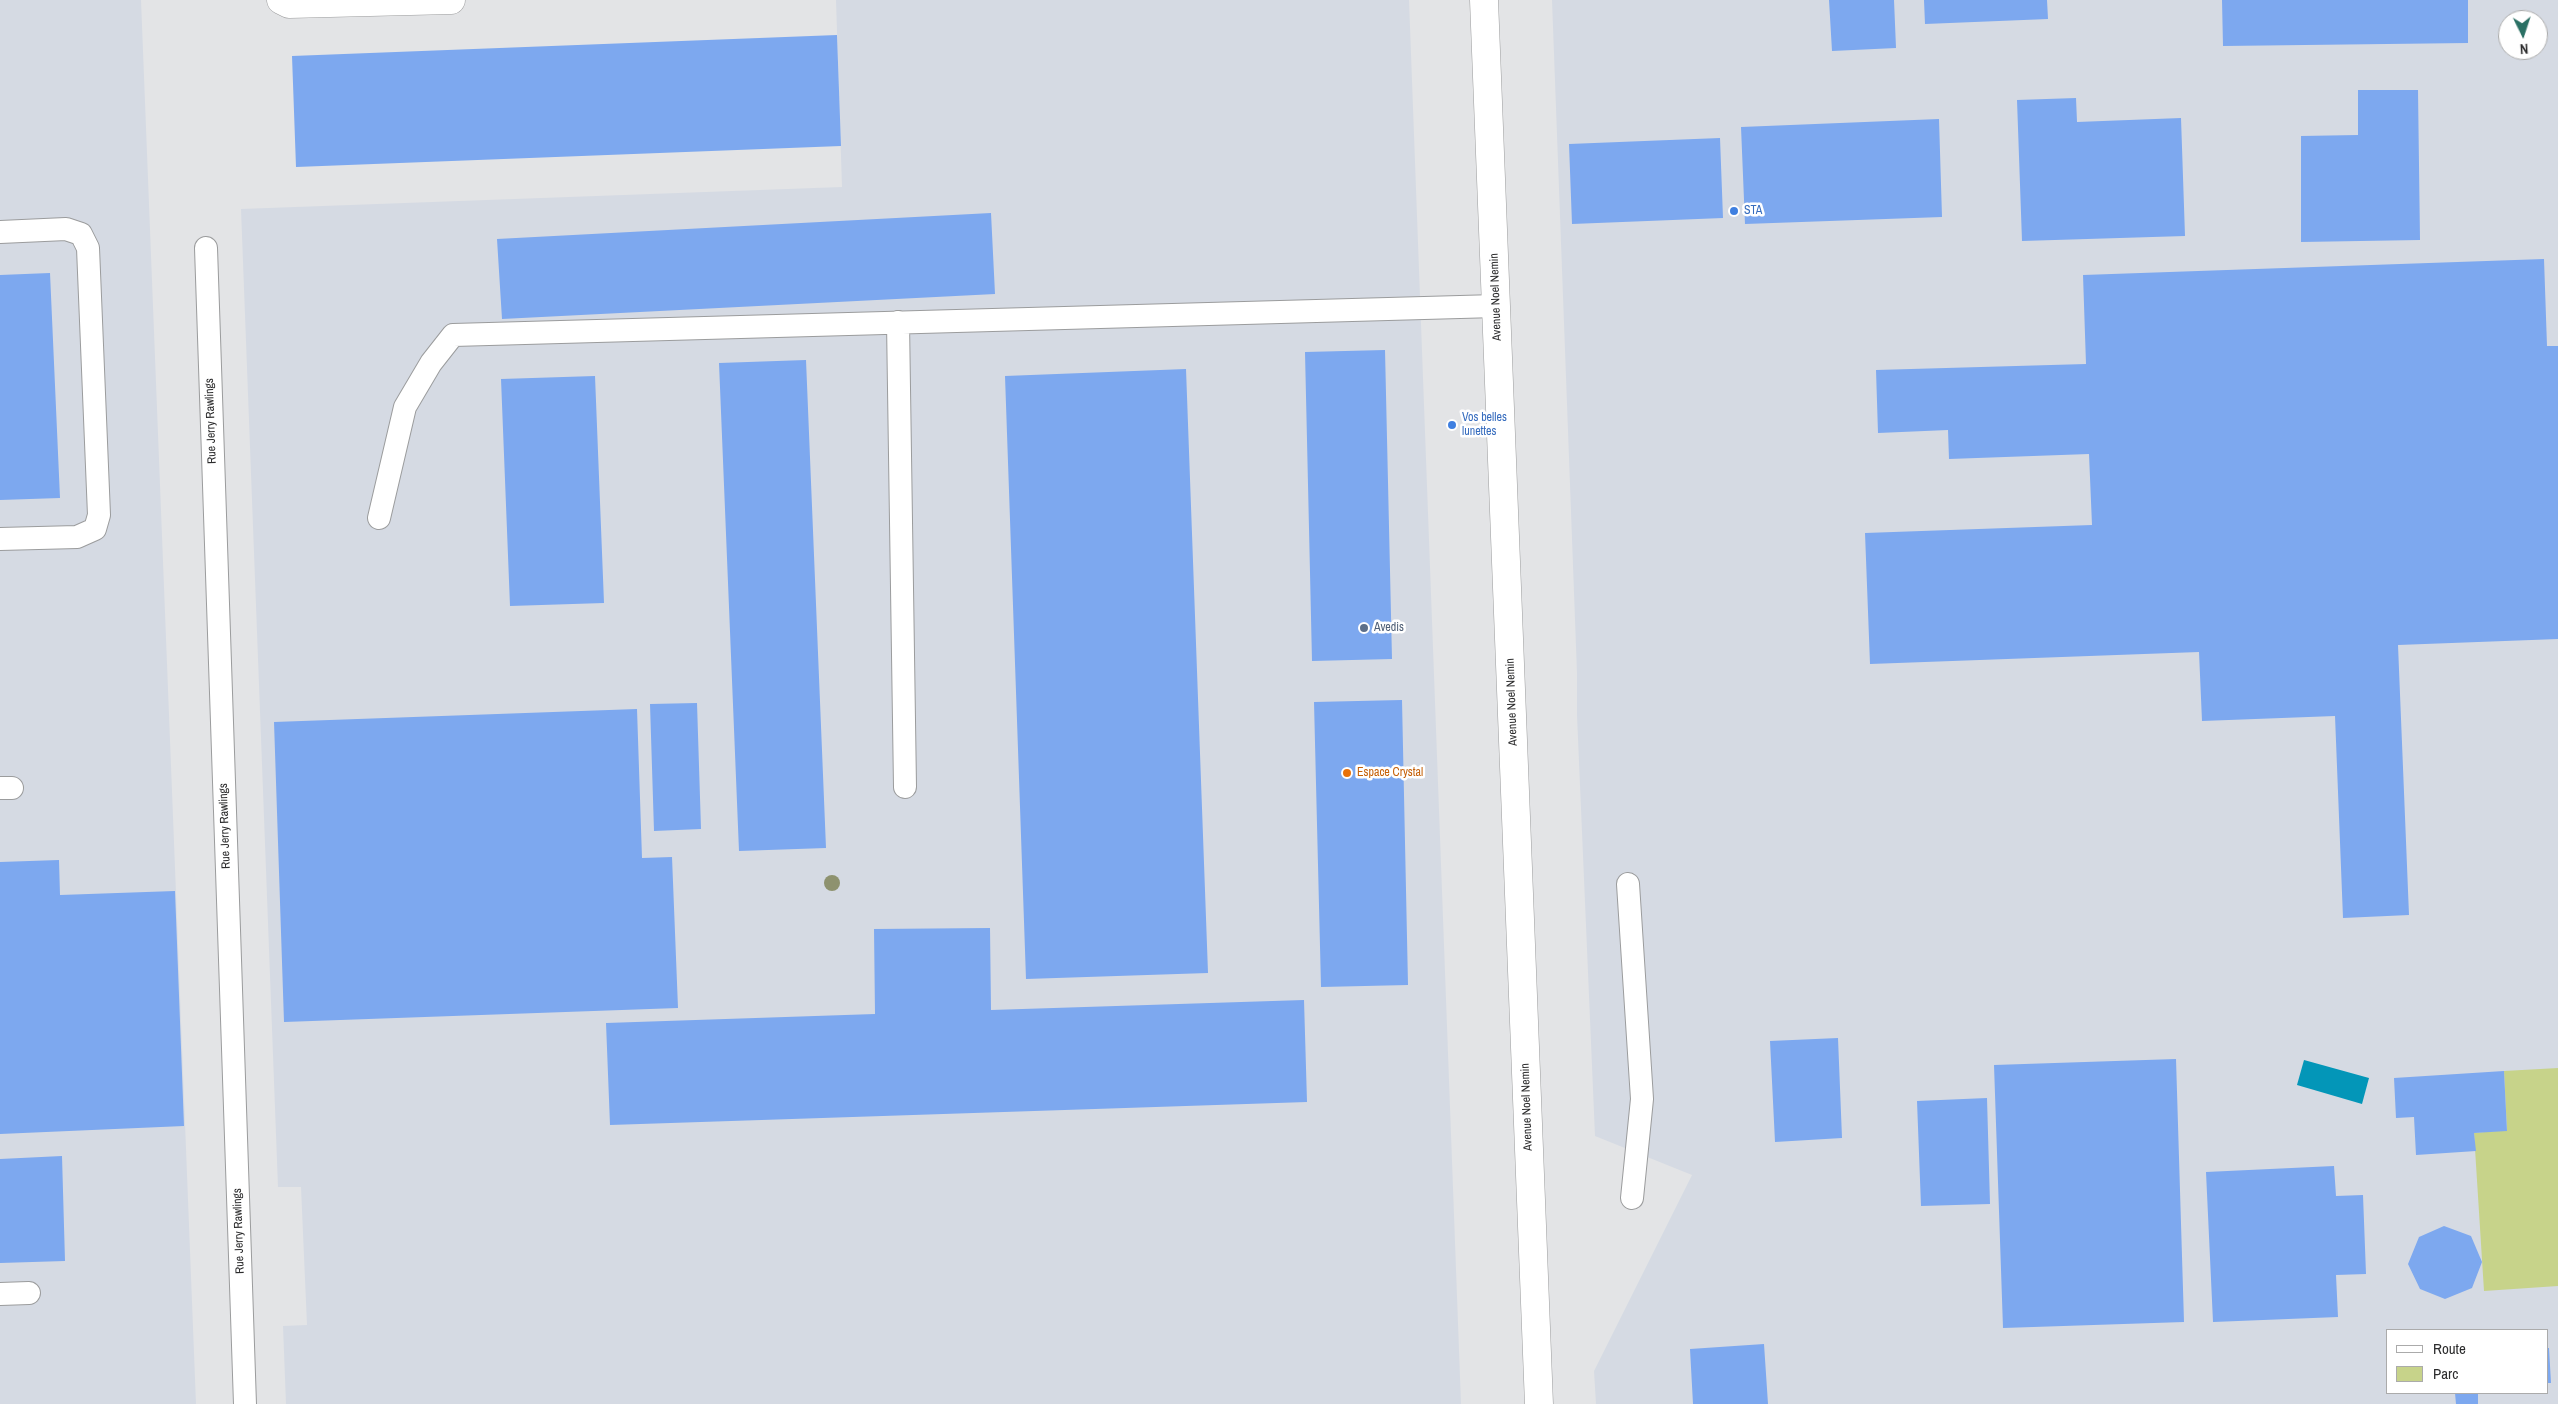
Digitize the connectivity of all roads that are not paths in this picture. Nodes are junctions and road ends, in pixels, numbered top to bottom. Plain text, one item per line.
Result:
1 (281, 0) edge
2 (451, 0) edge
3 (1484, 0) edge
4 (0, 232) edge
5 (206, 248) dead end
6 (1496, 306) junction
7 (898, 322) junction
8 (378, 518) dead end
9 (0, 539) edge
10 (905, 786) dead end
11 (1628, 884) dead end
12 (1632, 1198) dead end
13 (29, 1293) dead end
14 (0, 1294) edge
15 (245, 1404) edge
16 (1539, 1404) edge

1 - 2 street
3 - 6 street, Avenue Noel Nemin
4 - 9 lane
5 - 15 lane, Rue Jerry Rawlings
6 - 7 lane
6 - 16 street, Avenue Noel Nemin
7 - 8 lane
7 - 10 lane
11 - 12 lane
13 - 14 lane

